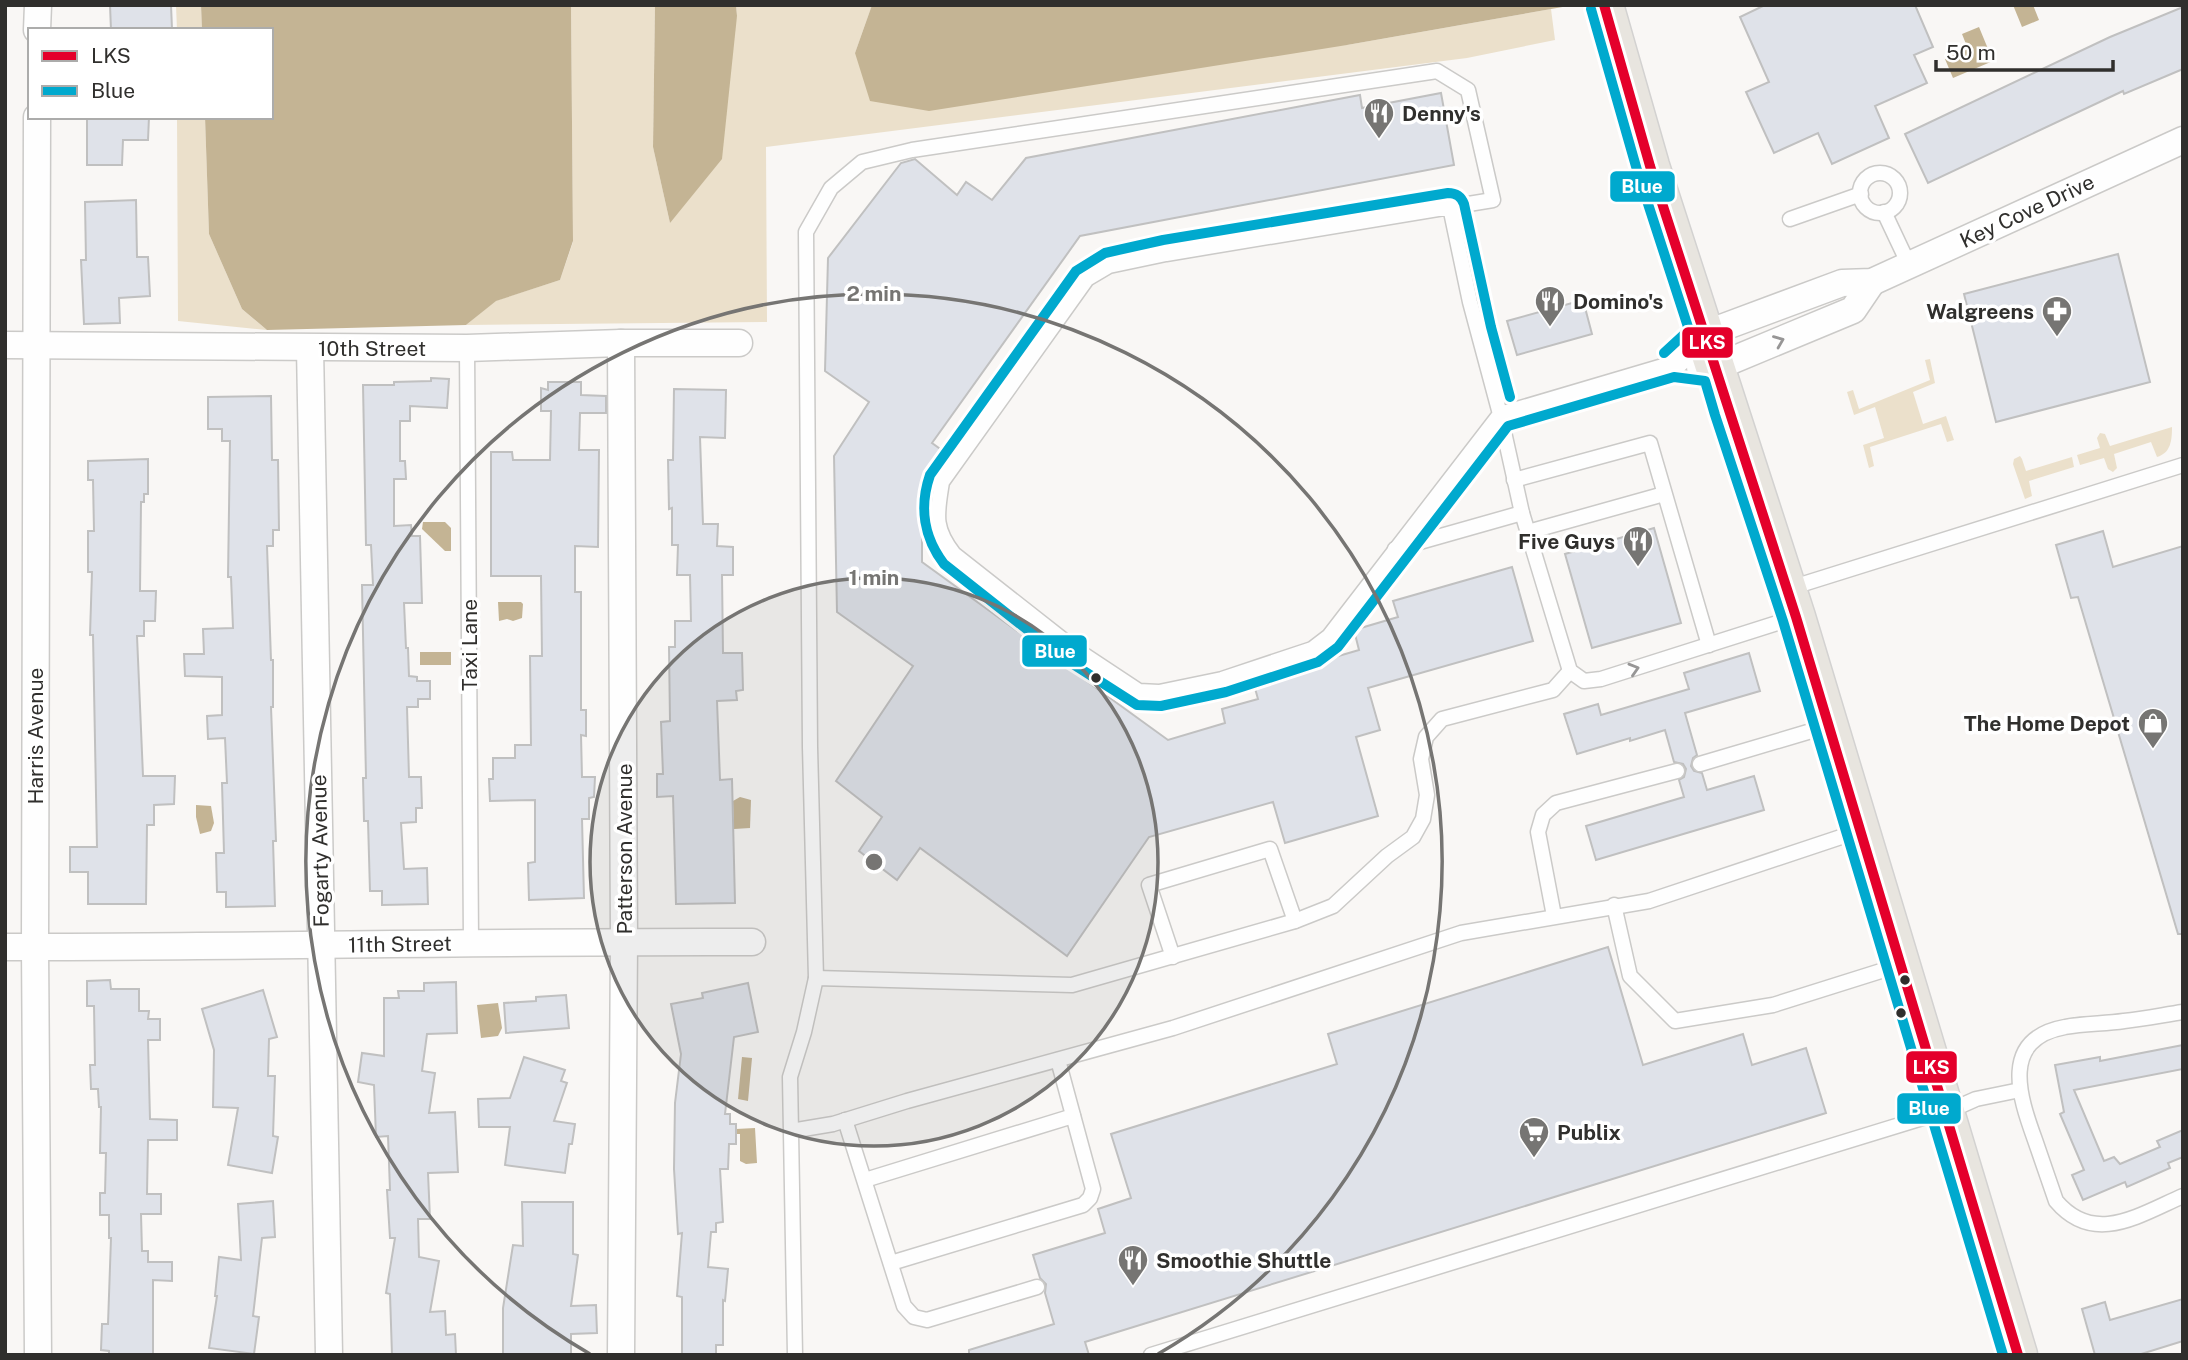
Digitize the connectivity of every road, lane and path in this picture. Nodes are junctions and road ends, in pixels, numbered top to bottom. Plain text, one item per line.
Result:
1 (38, 5) edge
2 (1604, 5) edge
3 (37, 28) edge
4 (37, 119) edge
5 (2183, 139) edge
6 (1861, 194) junction
7 (1450, 207) junction
8 (1884, 212) junction
9 (1790, 219) dead end
10 (1909, 265) junction
11 (621, 343) junction
12 (739, 343) dead end
13 (5, 345) edge
14 (36, 345) junction
15 (310, 348) junction
16 (467, 348) junction
17 (1710, 350) junction
18 (1673, 363) joint
19 (1500, 414) junction
20 (2183, 465) edge
21 (1514, 480) junction
22 (1664, 494) junction
23 (1522, 513) junction
24 (1528, 532) junction
25 (1395, 549) junction
26 (1791, 603) junction
27 (1709, 645) junction
28 (1570, 671) junction
29 (1829, 725) junction
30 (1700, 764) dead end
31 (1677, 771) dead end
32 (1860, 831) junction
33 (1614, 905) junction
34 (1554, 916) junction
35 (1295, 921) junction
36 (471, 942) junction
37 (624, 942) junction
38 (752, 942) dead end
39 (322, 946) junction
40 (5, 947) edge
41 (35, 947) junction
42 (1173, 957) junction
43 (1900, 965) junction
44 (816, 978) junction
45 (2183, 1012) edge
46 (1058, 1060) junction
47 (2020, 1090) junction
48 (1945, 1110) junction
49 (1073, 1116) junction
50 (845, 1120) junction
51 (791, 1131) junction
52 (865, 1181) junction
53 (2183, 1196) edge
54 (891, 1263) junction
55 (1037, 1287) dead end
56 (38, 1355) edge
57 (329, 1355) edge
58 (621, 1355) edge
59 (794, 1355) edge
60 (1150, 1355) edge
61 (2018, 1355) edge

1 - 3 street
2 - 17 main road
4 - 14 street, Harris Avenue
5 - 10 street, Key Cove Drive
6 - 8 lane
6 - 8 lane
6 - 9 lane
7 - 19 lane
7 - 25 lane
7 - 44 lane
8 - 10 lane
10 - 17 street, Key Cove Drive
11 - 12 street, 10th Street
11 - 16 street, 10th Street
11 - 37 street, Patterson Avenue
13 - 14 street, 10th Street
14 - 15 street, 10th Street
14 - 41 street, Harris Avenue
15 - 16 street, 10th Street
15 - 39 street, Fogarty Avenue
16 - 36 lane, Taxi Lane
17 - 18 street, Key Cove Drive
17 - 26 main road
18 - 19 lane
19 - 21 lane
19 - 25 lane
20 - 26 lane
21 - 22 lane
21 - 23 lane
22 - 24 lane
22 - 27 lane
23 - 24 lane
23 - 25 lane
24 - 28 lane
26 - 27 lane
26 - 29 main road
28 -> 27 lane
28 - 35 lane
29 - 30 lane
29 - 32 main road
31 - 34 lane
32 - 33 lane
32 - 43 main road
33 - 34 lane
33 - 43 lane
34 - 46 lane
35 - 42 lane
35 - 42 lane
36 - 37 street, 11th Street
36 - 39 street, 11th Street
37 - 38 street, 11th Street
37 - 58 street, Patterson Avenue
39 - 41 street, 11th Street
39 - 57 street, Fogarty Avenue
40 - 41 street, 11th Street
41 - 56 street, Harris Avenue
42 - 44 lane
43 - 48 main road
44 - 51 lane
45 - 47 lane
46 - 49 lane
46 - 50 lane
47 - 48 lane
47 - 53 lane
48 - 60 lane
48 - 61 main road
49 - 52 lane
49 - 54 lane
50 - 51 lane
50 - 52 lane
51 - 59 lane
52 - 54 lane
54 - 55 lane

